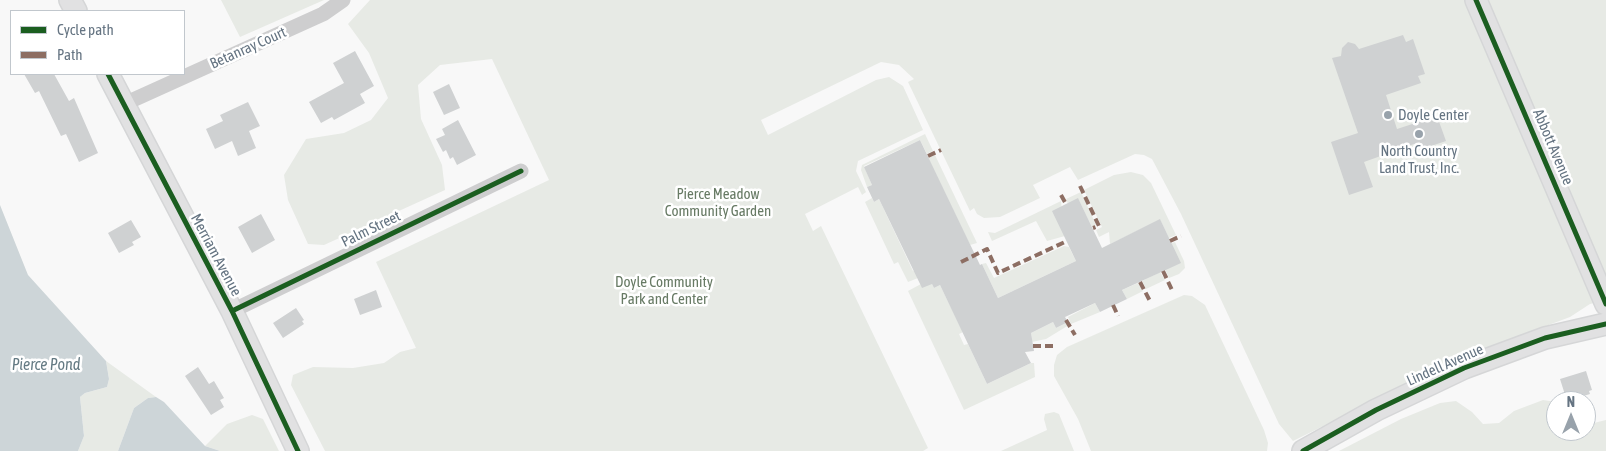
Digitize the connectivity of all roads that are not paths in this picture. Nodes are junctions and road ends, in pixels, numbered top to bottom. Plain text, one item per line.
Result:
1 (343, 0) edge
2 (1476, 0) edge
3 (109, 75) edge
4 (124, 104) junction
5 (521, 171) dead end
6 (1606, 304) edge
7 (232, 311) junction
8 (1606, 324) edge
9 (298, 451) edge
10 (1303, 451) edge

1 - 4 street, Betanray Court
2 - 6 street, Abbott Avenue
3 - 4 street, Merriam Avenue
4 - 7 street, Merriam Avenue
5 - 7 street, Palm Street
7 - 9 street, Merriam Avenue
8 - 10 street, Lindell Avenue

